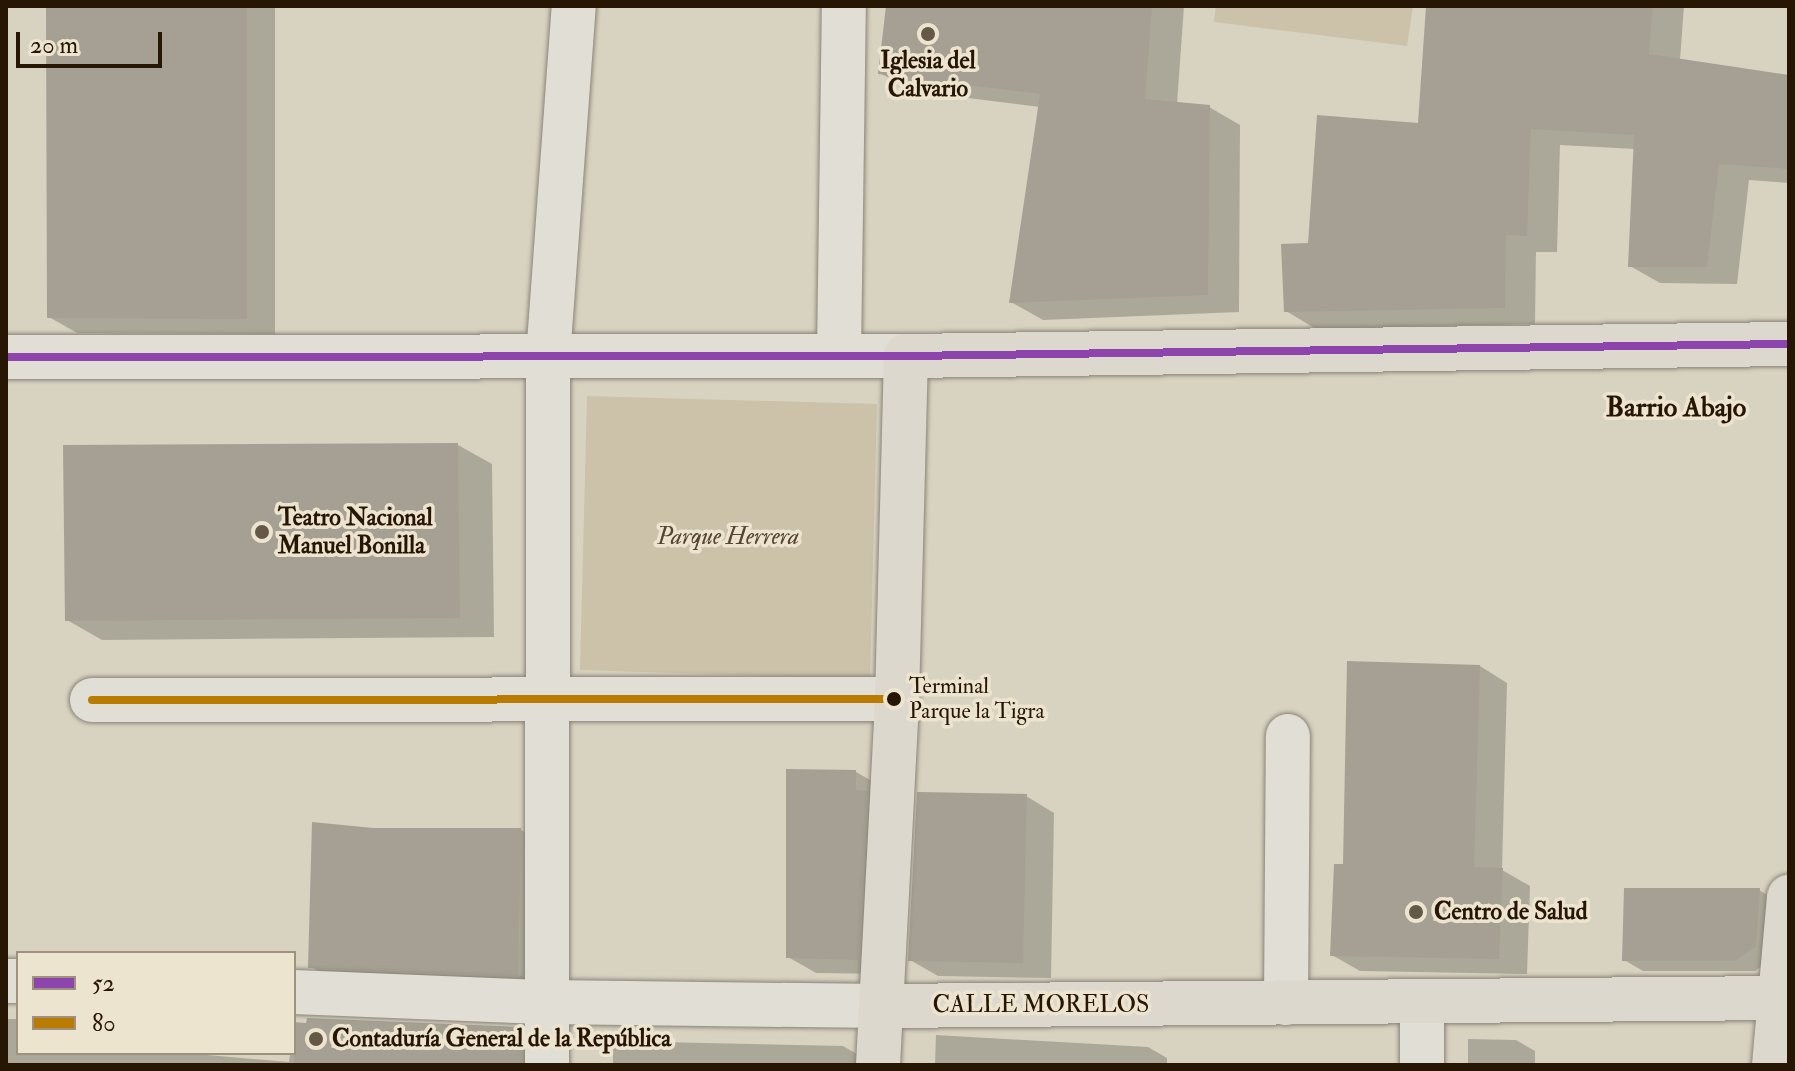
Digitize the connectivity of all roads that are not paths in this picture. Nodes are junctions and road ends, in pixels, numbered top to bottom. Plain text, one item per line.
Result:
1 (574, 6) edge
2 (844, 6) edge
3 (1789, 344) edge
4 (839, 354) junction
5 (906, 356) junction
6 (6, 357) edge
7 (548, 357) junction
8 (551, 695) junction
9 (897, 699) junction
10 (92, 700) dead end
11 (1288, 736) dead end
12 (1789, 897) edge
13 (296, 992) edge
14 (1785, 998) edge
15 (547, 1002) junction
16 (1422, 1002) junction
17 (1286, 1003) junction
18 (883, 1006) junction
19 (547, 1065) edge
20 (878, 1065) edge
21 (1422, 1065) edge
22 (1774, 1065) edge

1 - 7 street
2 - 4 street
3 - 5 main road
4 - 5 street
4 - 7 street
5 - 9 main road
6 - 7 street
7 - 8 street
8 - 9 street
8 - 10 street
8 - 15 street
9 - 18 main road
11 - 17 street
12 - 14 main road
13 - 15 street, CALLE MORELOS
14 - 16 main road, CALLE MORELOS
14 - 22 main road
15 - 18 street, CALLE MORELOS
15 - 19 street
16 - 17 main road, CALLE MORELOS
16 - 21 street
17 - 18 main road, CALLE MORELOS
18 - 20 main road

